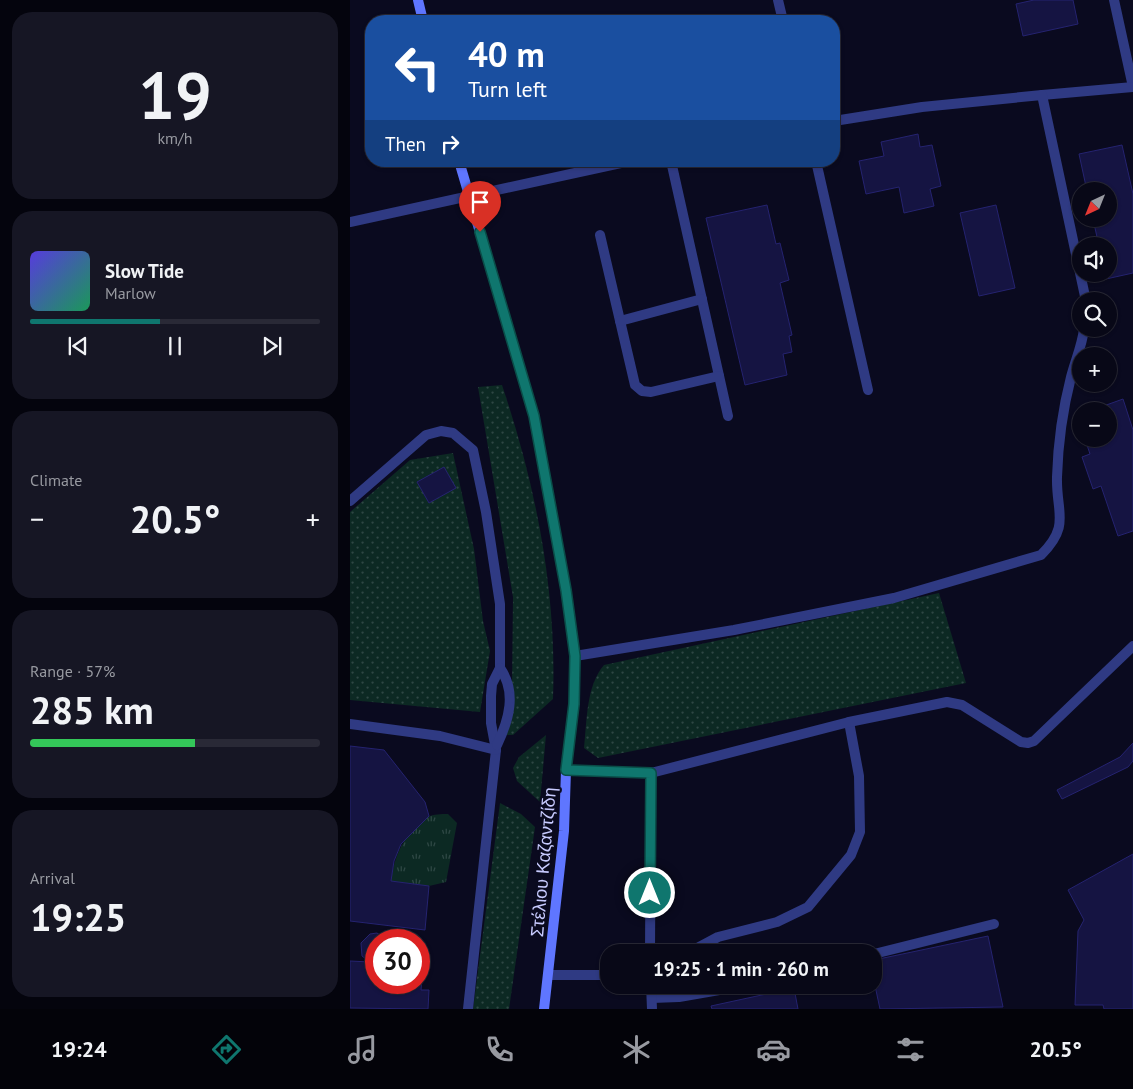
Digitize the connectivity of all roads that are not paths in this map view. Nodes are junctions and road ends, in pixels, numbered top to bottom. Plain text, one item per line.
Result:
1 (418, 0) edge
2 (778, 0) edge
3 (1114, 0) edge
4 (422, 15) edge
5 (782, 15) edge
6 (1133, 87) edge
7 (1042, 96) junction
8 (840, 120) edge
9 (461, 167) edge
10 (602, 167) edge
11 (672, 167) edge
12 (817, 167) edge
13 (469, 195) junction
14 (350, 222) edge
15 (600, 236) dead end
16 (1084, 292) edge
17 (702, 299) junction
18 (620, 321) junction
19 (1082, 337) edge
20 (719, 376) junction
21 (868, 390) dead end
22 (728, 416) dead end
23 (350, 501) edge
24 (1133, 646) edge
25 (575, 656) junction
26 (500, 668) junction
27 (850, 722) junction
28 (350, 724) edge
29 (497, 747) junction
30 (566, 770) junction
31 (651, 773) junction
32 (994, 924) dead end
33 (650, 944) edge
34 (705, 944) edge
35 (882, 952) edge
36 (549, 975) junction
37 (600, 975) edge
38 (652, 994) edge
39 (696, 994) edge
40 (652, 998) junction
41 (468, 1009) edge
42 (544, 1009) edge
43 (652, 1009) edge

1 - 4 main road
2 - 5 street
3 - 6 street
6 - 7 street
7 - 8 street
7 - 16 street
9 - 13 main road, Στέλιου Καζαντζίδη
10 - 13 street
11 - 17 street
12 - 21 street
13 - 14 street
13 - 25 main road, Στέλιου Καζαντζίδη
15 - 18 street
17 - 18 street
17 - 20 street
18 - 20 street
19 - 25 street
20 - 22 street
23 - 26 street
24 - 27 street
25 - 30 main road, Στέλιου Καζαντζίδη
26 - 29 street
26 - 29 street
27 - 31 street
27 - 34 street
28 - 29 street
29 - 41 street
30 - 31 street
30 - 36 main road, Στέλιου Καζαντζίδη
31 - 33 street
32 - 35 street
36 - 37 street
36 - 42 main road, Στέλιου Καζαντζίδη
38 - 40 street
39 - 40 street
40 - 43 street

